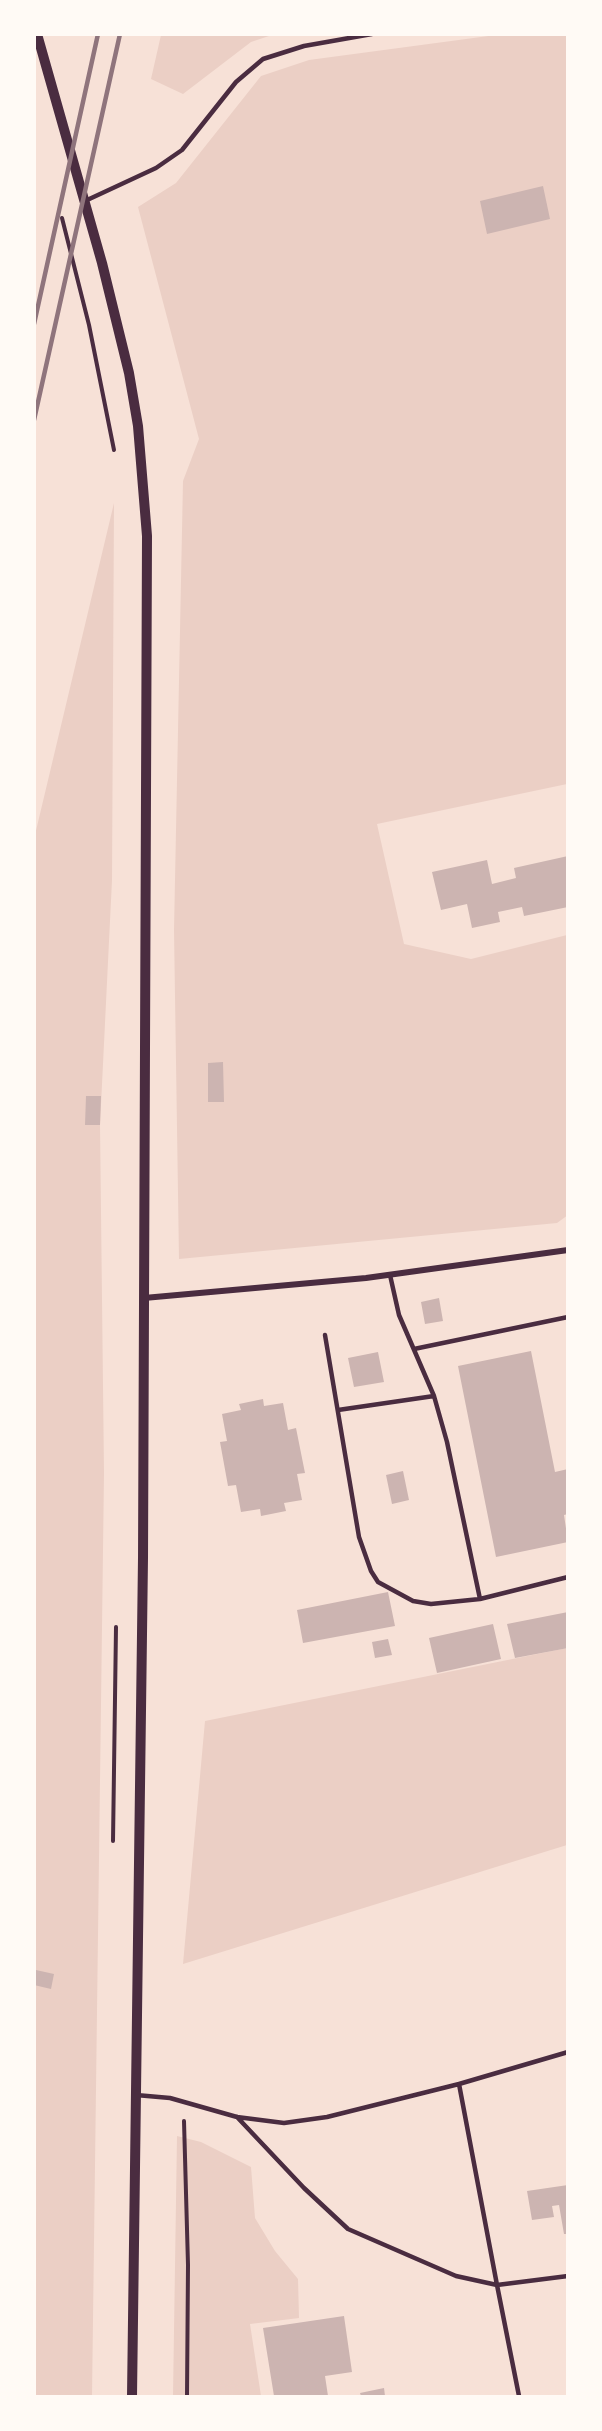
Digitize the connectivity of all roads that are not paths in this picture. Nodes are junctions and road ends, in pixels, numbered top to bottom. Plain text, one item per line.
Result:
1 (37, 34) edge
2 (372, 34) edge
3 (85, 201) junction
4 (567, 1250) edge
5 (390, 1275) junction
6 (144, 1299) junction
7 (567, 1317) edge
8 (325, 1335) dead end
9 (414, 1349) junction
10 (434, 1396) junction
11 (338, 1410) junction
12 (567, 1577) edge
13 (480, 1599) junction
14 (567, 2052) edge
15 (459, 2084) junction
16 (136, 2095) junction
17 (237, 2117) junction
18 (567, 2276) edge
19 (497, 2285) junction
20 (132, 2397) edge
21 (519, 2397) edge

1 - 3 street
2 - 3 lane
3 - 6 street
4 - 5 street
5 - 6 street
5 - 9 lane
6 - 16 street
7 - 9 lane
8 - 11 lane
9 - 10 lane
10 - 11 lane
10 - 13 lane
11 - 13 lane
12 - 13 lane
14 - 15 lane
15 - 17 lane
15 - 19 lane
16 - 17 lane
16 - 20 street
17 - 19 lane
18 - 19 lane
19 - 21 lane

